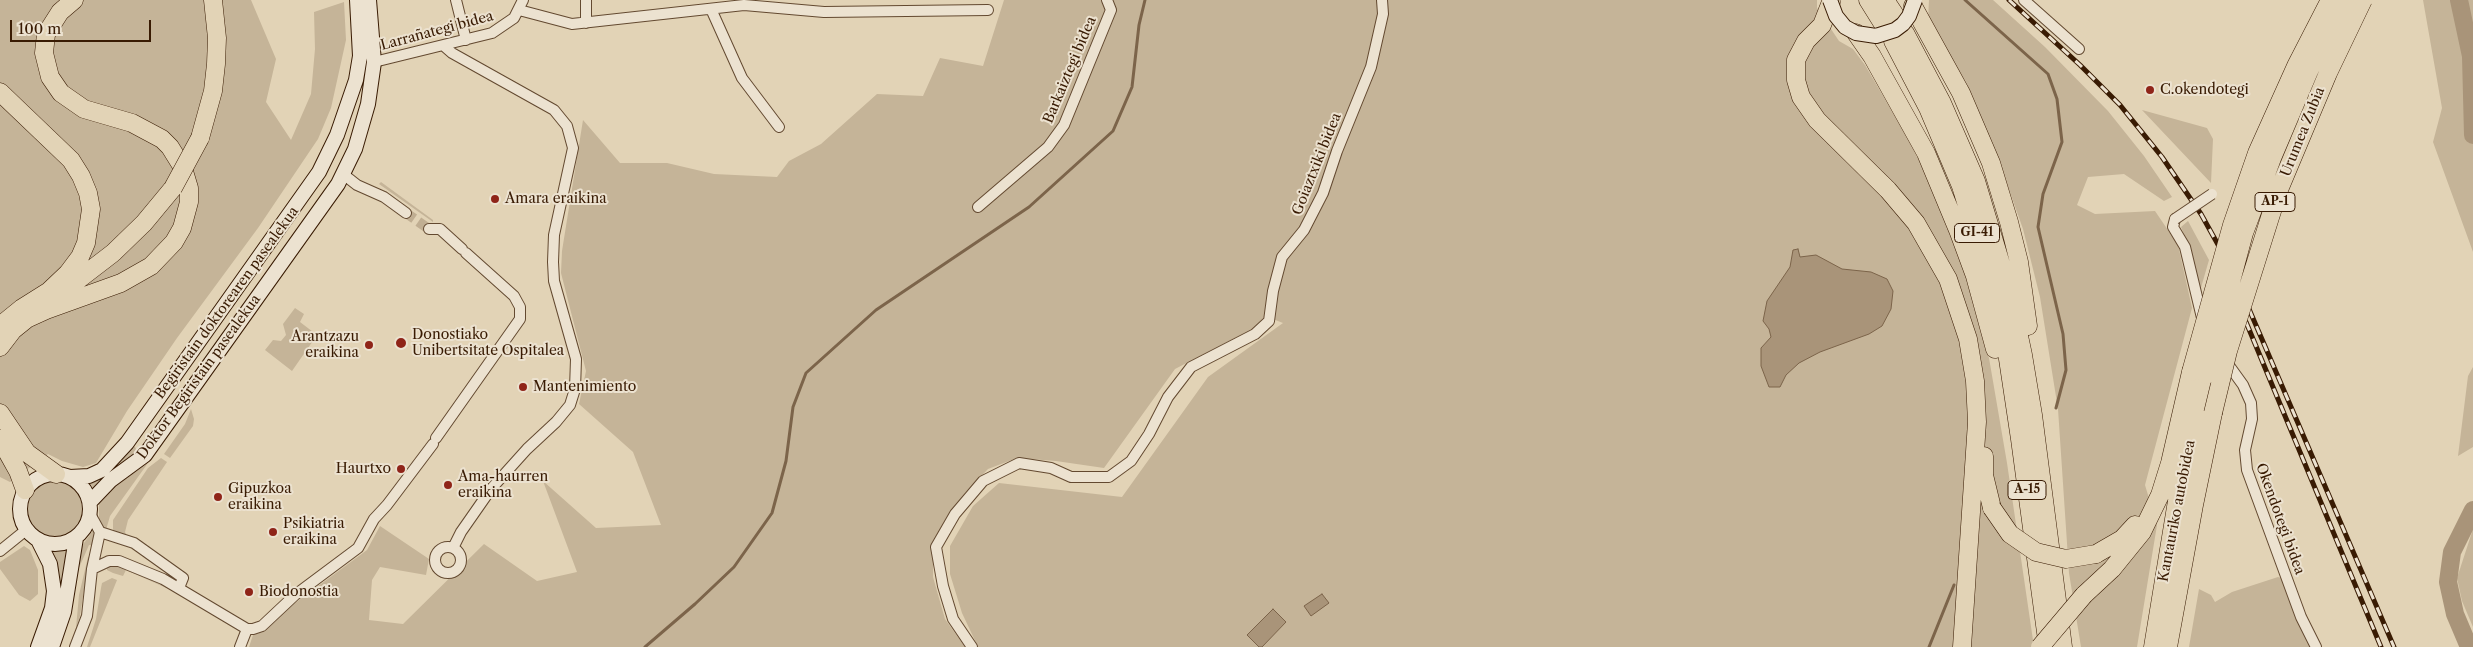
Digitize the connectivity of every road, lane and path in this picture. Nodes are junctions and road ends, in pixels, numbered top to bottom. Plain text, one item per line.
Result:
1 (74, 0) edge
2 (213, 0) edge
3 (456, 0) edge
4 (586, 0) edge
5 (1107, 0) edge
6 (1382, 0) edge
7 (1868, 0) edge
8 (1885, 0) edge
9 (2024, 0) edge
10 (2330, 0) edge
11 (2344, 0) edge
12 (2364, 0) edge
13 (1830, 1) edge
14 (362, 3) edge
15 (1914, 3) edge
16 (521, 5) edge
17 (713, 6) edge
18 (988, 10) dead end
19 (586, 23) junction
20 (1850, 30) junction
21 (1811, 36) junction
22 (466, 40) junction
23 (444, 46) junction
24 (2079, 49) dead end
25 (374, 62) junction
26 (356, 80) junction
27 (0, 92) edge
28 (351, 96) junction
29 (366, 114) junction
30 (779, 127) dead end
31 (330, 150) junction
32 (343, 174) junction
33 (2212, 194) dead end
34 (978, 207) dead end
35 (406, 213) tunnel mouth
36 (429, 229) tunnel mouth
37 (134, 234) junction
38 (262, 291) joint
39 (48, 292) junction
40 (24, 320) junction
41 (0, 326) edge
42 (0, 347) edge
43 (2198, 374) junction
44 (2183, 405) junction
45 (0, 413) edge
46 (2033, 415) junction
47 (1977, 422) junction
48 (0, 438) edge
49 (2020, 439) junction
50 (63, 476) junction
51 (25, 490) junction
52 (90, 508) junction
53 (26, 530) junction
54 (100, 532) junction
55 (76, 538) junction
56 (38, 540) junction
57 (453, 548) dead end
58 (0, 551) edge
59 (92, 569) junction
60 (179, 588) junction
61 (2175, 607) junction
62 (247, 629) junction
63 (38, 647) edge
64 (52, 647) edge
65 (75, 647) edge
66 (240, 647) edge
67 (972, 647) edge
68 (1962, 647) edge
69 (2040, 647) edge
70 (2048, 647) edge
71 (2063, 647) edge
72 (2153, 647) edge
73 (2168, 647) edge
74 (2173, 647) edge
75 (2316, 647) edge

1 - 40 highway
2 - 37 highway, bridge
3 - 22 street
4 - 19 street
5 - 34 street, Barkaiztegi bidea
6 - 67 street, Goiaztxiki bidea
7 - 8 highway
9 - 24 street
10 - 43 highway, bridge
11 - 43 highway, Urumea Zubia / AP-1, bridge
12 - 61 highway, Urumea Zubia / AP-1, bridge
13 - 20 main road, bridge
13 - 21 highway
14 - 25 main road, Begiristain doktorearen pasealekua
14 - 26 main road, Begiristain doktorearen pasealekua
15 - 20 main road, bridge
15 - 46 highway
16 - 19 street
16 - 22 street, Larrañategi bidea
17 - 18 street
17 - 19 street
17 - 30 street
20 - 21 highway
20 - 49 highway
21 - 47 highway
22 - 23 street, Larrañategi bidea
23 - 25 street, Larrañategi bidea
23 - 57 street
25 - 26 main road, Begiristain doktorearen pasealekua
25 - 29 main road, Begiristain doktorearen pasealekua
26 - 28 main road, Begiristain doktorearen pasealekua
27 - 39 highway
28 - 29 main road, Begiristain doktorearen pasealekua
28 - 31 main road, Begiristain doktorearen pasealekua
29 - 32 main road, Begiristain doktorearen pasealekua
31 - 32 main road
31 - 50 main road, Begiristain doktorearen pasealekua
32 - 35 street
32 - 38 main road, Begiristain doktorearen pasealekua
33 - 75 street, Okendotegi bidea, bridge
36 - 62 street
37 - 39 highway
37 - 40 highway
38 - 52 main road, Doktor Begiristain pasealekua
39 - 41 highway
40 - 42 highway
43 - 44 highway
43 - 72 highway, Kantauriko autobidea / AP-1
44 - 47 highway, bridge
44 - 69 highway, bridge
45 - 50 highway
46 - 49 highway, GI-41
46 - 71 highway, A-15
47 - 68 highway
48 - 51 highway
49 - 70 highway, A-15
50 - 51 main road
50 - 52 main road
51 - 53 main road
52 - 54 street
52 - 55 main road
53 - 56 main road
53 - 58 street
54 - 59 street
54 - 60 street
55 - 56 main road
55 - 64 main road
56 - 63 main road
59 - 60 street
59 - 65 street
60 - 62 street
61 - 73 highway, AP-1
61 - 74 highway
62 - 66 street

